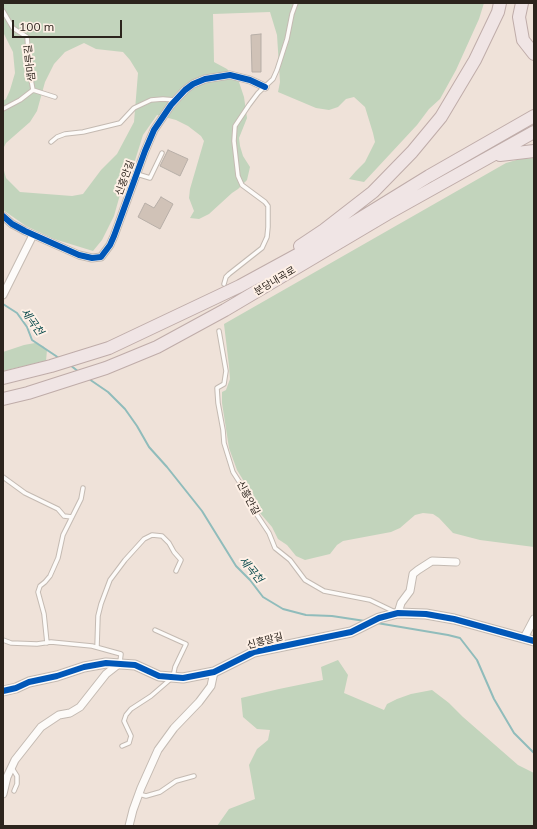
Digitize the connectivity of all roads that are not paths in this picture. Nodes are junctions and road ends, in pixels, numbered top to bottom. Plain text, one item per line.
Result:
1 (296, 3) edge
2 (500, 3) edge
3 (522, 3) edge
4 (3, 11) edge
5 (534, 54) edge
6 (265, 87) junction
7 (33, 90) junction
8 (55, 97) dead end
9 (176, 100) junction
10 (3, 109) edge
11 (534, 116) edge
12 (534, 132) edge
13 (51, 142) dead end
14 (534, 151) edge
15 (162, 153) dead end
16 (493, 156) junction
17 (137, 174) junction
18 (3, 216) edge
19 (33, 235) junction
20 (224, 284) dead end
21 (240, 286) junction
22 (3, 295) edge
23 (219, 330) dead end
24 (3, 378) edge
25 (3, 399) edge
26 (3, 477) edge
27 (83, 488) dead end
28 (72, 517) junction
29 (456, 562) dead end
30 (176, 571) dead end
31 (398, 613) junction
32 (534, 619) edge
33 (155, 630) dead end
34 (524, 638) junction
35 (3, 640) edge
36 (534, 641) edge
37 (47, 643) junction
38 (97, 647) junction
39 (120, 664) junction
40 (214, 672) junction
41 (173, 677) junction
42 (3, 691) edge
43 (122, 746) dead end
44 (12, 767) junction
45 (194, 776) dead end
46 (14, 791) dead end
47 (3, 794) edge
48 (139, 794) junction
49 (130, 826) edge

1 - 6 lane
2 - 21 highway
3 - 5 highway
4 - 7 lane, 샘마루길
6 - 9 street, 신흥안길
6 - 20 lane
7 - 8 lane
7 - 10 lane, 샘마루길
9 - 13 lane
9 - 17 street, 신흥안길
11 - 21 highway, 분당내곡로
12 - 16 highway, 분당내곡로
14 - 16 highway
15 - 17 lane
16 - 25 highway, 분당내곡로
17 - 19 street, 신흥안길
18 - 19 street, 신흥안길
19 - 22 street
21 - 24 highway, 분당내곡로
23 - 31 lane, 신흥안길
26 - 28 lane
27 - 28 lane
28 - 37 lane
29 - 31 street
30 - 38 lane
31 - 34 street, 신흥말길
31 - 40 street, 신흥말길
32 - 34 street
33 - 41 lane
34 - 36 street, 신흥말길
35 - 37 lane
37 - 38 lane
38 - 39 lane
39 - 41 street, 신흥말길
39 - 42 street, 신흥말길
39 - 44 street
40 - 41 street, 신흥말길
40 - 48 street
41 - 43 lane
44 - 46 lane
44 - 47 street
45 - 48 lane
48 - 49 street

